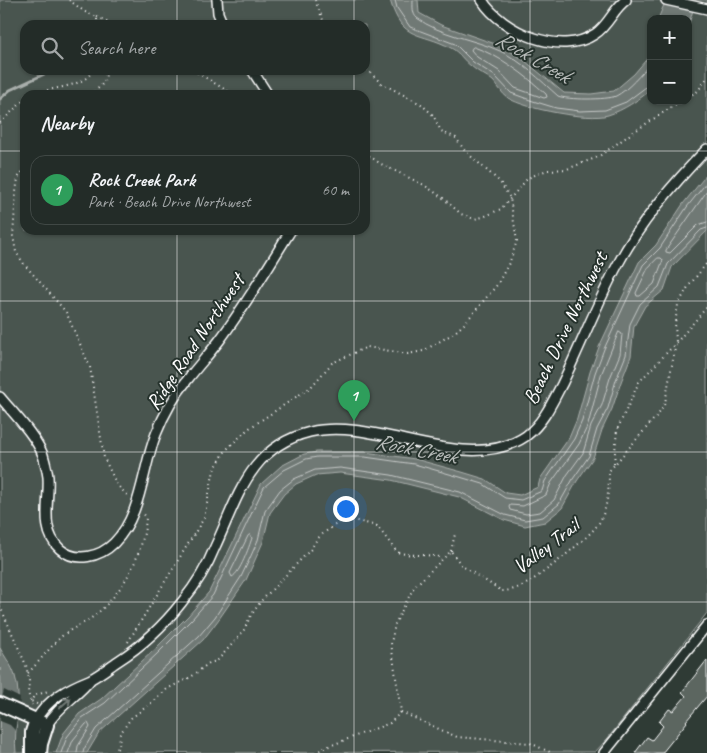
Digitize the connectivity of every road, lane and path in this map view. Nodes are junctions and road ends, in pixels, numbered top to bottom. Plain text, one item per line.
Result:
1 (69, 0) edge
2 (217, 0) edge
3 (315, 0) edge
4 (482, 0) edge
5 (626, 0) edge
6 (666, 0) edge
7 (706, 9) edge
8 (97, 17) joint
9 (104, 20) edge
10 (221, 20) edge
11 (323, 20) edge
12 (370, 73) edge
13 (91, 75) edge
14 (107, 75) edge
15 (201, 75) edge
16 (255, 75) edge
17 (707, 78) edge
18 (46, 90) edge
19 (95, 90) edge
20 (226, 90) edge
21 (265, 90) edge
22 (692, 95) edge
23 (20, 104) edge
24 (675, 105) edge
25 (0, 123) edge
26 (707, 148) edge
27 (370, 156) edge
28 (20, 175) edge
29 (510, 198) junction
30 (288, 235) edge
31 (707, 263) edge
32 (707, 307) edge
33 (676, 344) junction
34 (0, 397) edge
35 (614, 465) junction
36 (136, 504) junction
37 (455, 534) dead end
38 (451, 551) junction
39 (442, 558) junction
40 (0, 606) edge
41 (707, 625) edge
42 (122, 647) dead end
43 (28, 673) junction
44 (0, 704) edge
45 (401, 712) junction
46 (38, 717) junction
47 (37, 752) edge
48 (114, 753) edge
49 (314, 753) edge
50 (552, 753) edge
51 (604, 753) edge

1 - 8 path
2 - 10 street
3 - 11 path
4 - 5 street
6 - 7 street
8 - 9 path
12 - 29 path
13 - 18 path
14 - 19 path
15 - 20 path
16 - 21 street
17 - 22 path
23 - 25 path
24 - 29 path
26 - 46 street, Beach Drive Northwest
27 - 29 path
28 - 36 path
29 - 42 path
30 - 36 street, Ridge Road Northwest
31 - 33 path, Valley Trail
32 - 33 path
33 - 35 path, Valley Trail
33 - 35 path
34 - 36 street, Ridge Road Northwest
35 - 38 path, Valley Trail
36 - 43 path
37 - 38 path
38 - 39 path
39 - 45 path
39 - 48 path
40 - 43 path
41 - 51 street
43 - 46 path
44 - 46 main road
45 - 49 path
45 - 50 path
46 - 47 main road, Beach Drive Northwest

